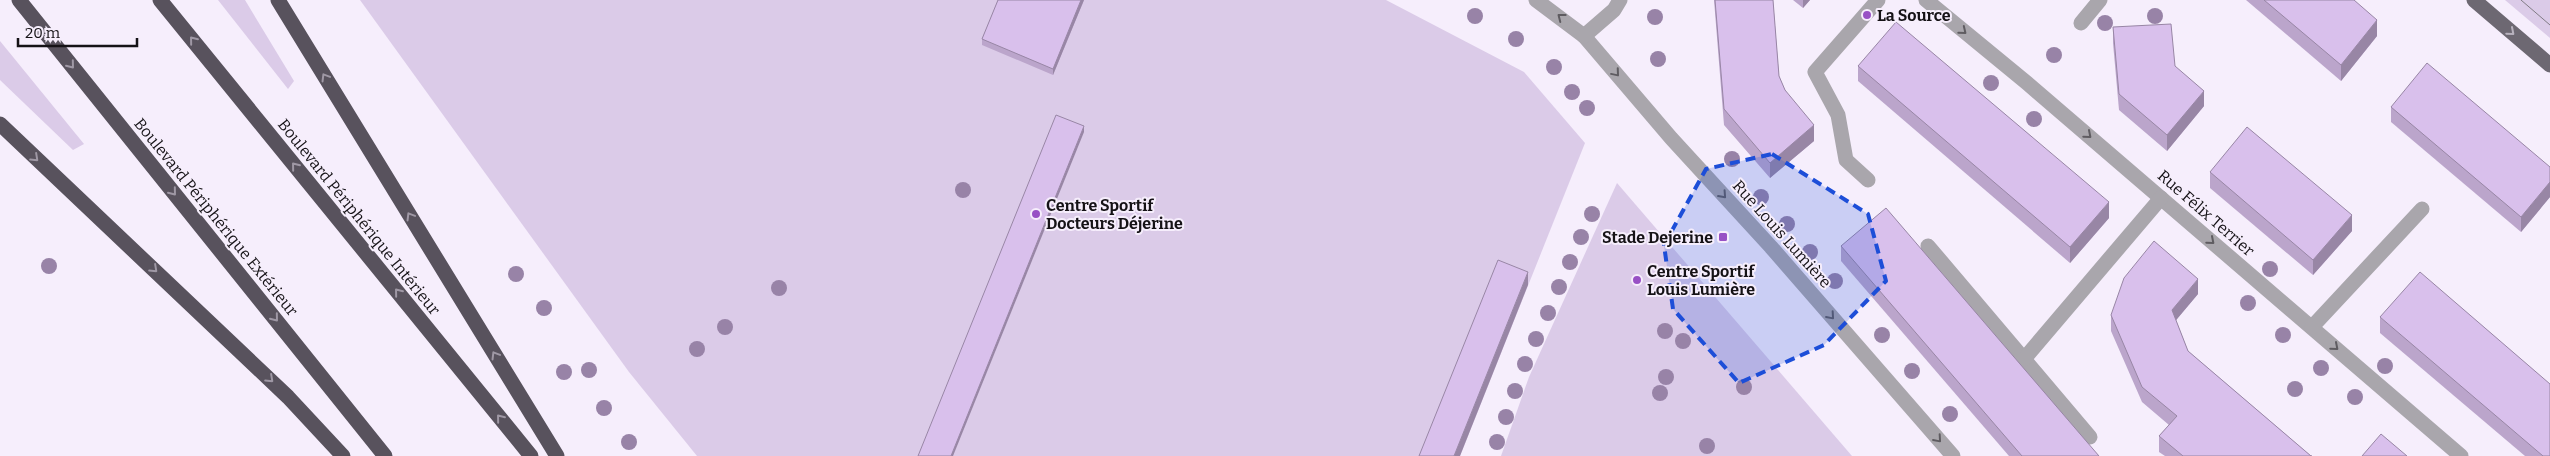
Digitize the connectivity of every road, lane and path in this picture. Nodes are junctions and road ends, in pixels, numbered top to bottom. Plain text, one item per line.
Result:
1 (19, 0) edge
2 (160, 0) edge
3 (278, 0) edge
4 (1536, 0) edge
5 (1620, 0) edge
6 (1878, 0) edge
7 (1926, 0) edge
8 (2100, 0) edge
9 (2474, 0) edge
10 (2081, 23) dead end
11 (1584, 36) junction
12 (2550, 65) edge
13 (0, 124) edge
14 (1868, 180) dead end
15 (2161, 198) junction
16 (2422, 209) dead end
17 (1928, 246) dead end
18 (2312, 327) junction
19 (2024, 359) junction
20 (2090, 437) dead end
21 (343, 456) edge
22 (385, 456) edge
23 (531, 456) edge
24 (557, 456) edge
25 (1953, 456) edge
26 (2461, 456) edge

1 -> 22 highway, Boulevard Périphérique Extérieur
23 -> 2 highway, Boulevard Périphérique Intérieur
24 -> 3 highway
11 -> 4 street, Rue Louis Lumière
5 - 11 street
6 - 14 street
7 -> 15 street, Rue Félix Terrier
8 - 10 street
9 -> 12 main road
11 -> 25 street, Rue Louis Lumière
13 -> 21 highway
15 -> 18 street, Rue Félix Terrier
15 - 19 street
16 - 18 street
17 - 19 street
18 -> 26 street, Rue Félix Terrier
19 - 20 street

